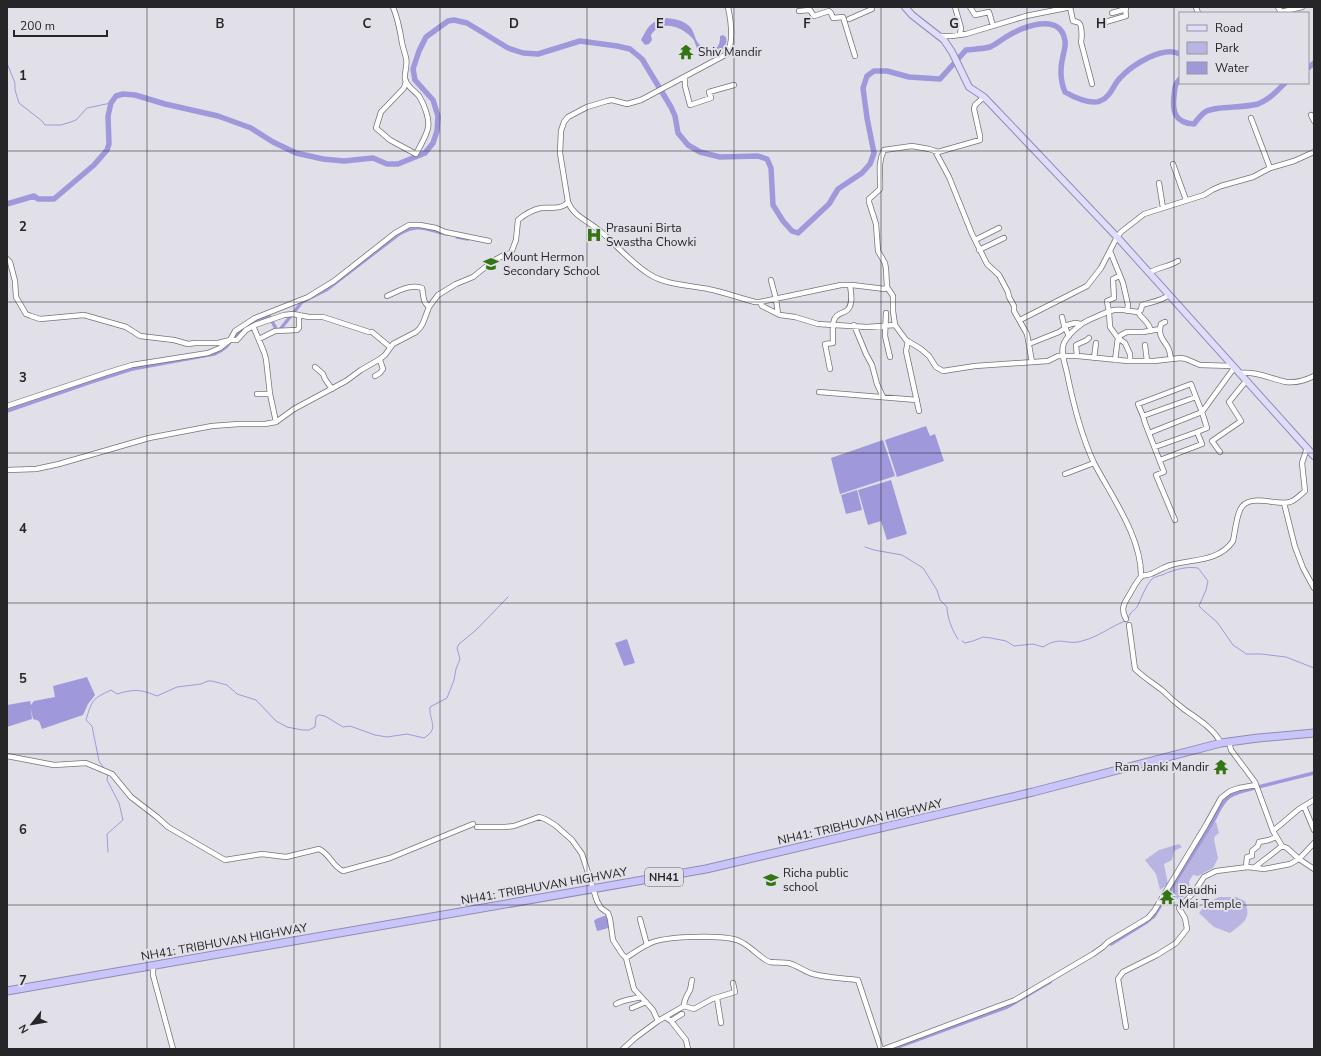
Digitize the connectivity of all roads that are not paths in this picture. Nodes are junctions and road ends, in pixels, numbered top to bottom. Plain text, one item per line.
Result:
1 (393, 7) edge
2 (728, 7) edge
3 (871, 7) edge
4 (905, 7) edge
5 (955, 7) edge
6 (970, 7) edge
7 (1071, 7) edge
8 (1278, 7) edge
9 (1302, 7) edge
10 (1055, 8) edge
11 (1125, 8) edge
12 (799, 12) dead end
13 (1112, 13) dead end
14 (849, 19) dead end
15 (1102, 22) dead end
16 (993, 26) junction
17 (960, 34) junction
18 (940, 36) junction
19 (855, 56) dead end
20 (685, 77) junction
21 (406, 81) junction
22 (1092, 84) dead end
23 (734, 85) dead end
24 (984, 97) junction
25 (1311, 115) dead end
26 (1251, 118) dead end
27 (1314, 121) edge
28 (935, 151) junction
29 (1314, 152) edge
30 (1173, 164) dead end
31 (1270, 168) junction
32 (1159, 183) dead end
33 (1186, 200) junction
34 (568, 202) junction
35 (1163, 208) junction
36 (999, 228) dead end
37 (1116, 237) junction
38 (1004, 238) dead end
39 (975, 240) junction
40 (489, 241) dead end
41 (979, 250) junction
42 (1110, 251) junction
43 (7, 259) edge
44 (1178, 261) dead end
45 (1149, 273) junction
46 (1119, 276) junction
47 (771, 280) dead end
48 (850, 285) junction
49 (887, 287) junction
50 (1169, 295) junction
51 (387, 296) dead end
52 (776, 299) junction
53 (760, 302) junction
54 (429, 307) junction
55 (1127, 311) junction
56 (1109, 312) junction
57 (1138, 312) junction
58 (886, 313) dead end
59 (778, 314) junction
60 (298, 315) junction
61 (1062, 318) dead end
62 (1020, 320) junction
63 (1165, 322) dead end
64 (833, 324) junction
65 (1081, 324) junction
66 (854, 325) junction
67 (253, 326) junction
68 (886, 326) junction
69 (895, 326) junction
70 (1064, 327) junction
71 (1160, 329) junction
72 (1150, 331) junction
73 (1069, 336) junction
74 (1089, 338) dead end
75 (1118, 338) junction
76 (259, 339) junction
77 (230, 340) junction
78 (908, 341) junction
79 (1096, 343) dead end
80 (1029, 344) junction
81 (1145, 345) dead end
82 (390, 347) junction
83 (1063, 356) junction
84 (1077, 356) junction
85 (890, 357) dead end
86 (1094, 358) junction
87 (1171, 359) junction
88 (380, 360) junction
89 (1115, 360) junction
90 (1130, 361) junction
91 (1146, 361) junction
92 (1032, 362) junction
93 (315, 367) dead end
94 (1234, 367) junction
95 (830, 370) dead end
96 (1240, 373) junction
97 (375, 376) dead end
98 (1314, 376) edge
99 (1246, 381) junction
100 (332, 389) junction
101 (819, 392) dead end
102 (257, 394) dead end
103 (270, 394) junction
104 (883, 397) junction
105 (1196, 397) junction
106 (917, 400) junction
107 (7, 406) edge
108 (919, 411) dead end
109 (1202, 412) junction
110 (1143, 416) junction
111 (276, 422) junction
112 (1197, 432) junction
113 (1149, 433) junction
114 (1155, 447) junction
115 (1310, 449) edge
116 (1220, 452) dead end
117 (1314, 456) edge
118 (1160, 460) junction
119 (1094, 462) junction
120 (7, 470) edge
121 (1065, 474) dead end
122 (1284, 503) junction
123 (1175, 520) dead end
124 (1142, 577) junction
125 (1314, 588) edge
126 (1126, 619) dead end
127 (1129, 625) dead end
128 (1314, 733) edge
129 (1225, 742) junction
130 (7, 756) edge
131 (1256, 785) junction
132 (1314, 800) edge
133 (1304, 806) junction
134 (1314, 830) edge
135 (1273, 831) junction
136 (1276, 837) junction
137 (1314, 844) edge
138 (1282, 846) junction
139 (1299, 859) junction
140 (1246, 867) junction
141 (1255, 867) junction
142 (1314, 869) edge
143 (593, 889) junction
144 (640, 919) dead end
145 (647, 945) junction
146 (626, 958) junction
147 (153, 965) junction
148 (692, 980) dead end
149 (733, 983) dead end
150 (7, 991) edge
151 (641, 997) junction
152 (717, 998) junction
153 (646, 1002) junction
154 (616, 1004) dead end
155 (684, 1006) junction
156 (632, 1008) dead end
157 (682, 1014) dead end
158 (665, 1017) junction
159 (658, 1021) junction
160 (671, 1021) junction
161 (721, 1023) dead end
162 (1126, 1027) dead end
163 (173, 1049) edge
164 (623, 1049) edge
165 (688, 1049) edge
166 (882, 1049) edge

1 - 21 street
2 - 20 street
3 - 14 street
4 - 18 main road
5 - 17 street
6 - 16 street
7 - 10 street
7 - 22 street
8 - 9 street
10 - 16 street
11 - 13 street
11 - 15 street
12 - 19 street
16 - 17 street
17 - 18 street
18 - 24 main road
20 - 23 street
20 - 34 street
21 - 21 street
24 - 28 street
24 - 37 main road
25 - 27 street
26 - 31 street
28 - 39 street
28 - 49 street
29 - 31 street
30 - 33 street
31 - 33 street
32 - 35 street
33 - 35 street
34 - 53 street
34 - 54 street
35 - 37 street
36 - 39 street
37 - 42 street
37 - 45 main road
38 - 41 street
39 - 41 street
40 - 77 street
41 - 62 street
42 - 46 street
42 - 62 street
43 - 77 street
44 - 45 street
45 - 50 main road
46 - 55 street
46 - 56 street
47 - 52 street
48 - 49 street
48 - 52 street
48 - 64 street
49 - 69 street
50 - 57 street
50 - 94 main road
51 - 54 street
52 - 53 street
52 - 59 street
53 - 59 street
54 - 82 street
55 - 56 street
55 - 57 street
56 - 65 street
56 - 75 street
57 - 72 street
58 - 68 street
59 - 64 street
60 - 67 street
60 - 76 street
60 - 82 street
61 - 70 street
62 - 80 street
63 - 71 street
64 - 66 street
64 - 95 street
65 - 70 street
65 - 73 street
66 - 68 street
66 - 104 street
67 - 76 street
67 - 77 street
68 - 69 street
68 - 85 street
69 - 78 street
70 - 73 street
70 - 80 street
71 - 72 street
71 - 87 street
72 - 75 street
73 - 83 street
74 - 84 street
75 - 89 street
75 - 90 street
76 - 103 street
77 - 107 street
78 - 92 street
78 - 106 street
79 - 86 street
80 - 92 street
81 - 91 street
82 - 88 street
83 - 84 street
83 - 92 street
83 - 119 street
84 - 86 street
86 - 89 street
87 - 91 street
87 - 94 street
88 - 97 street
88 - 100 street
89 - 90 street
90 - 91 street
93 - 100 street
94 - 96 main road
94 - 109 street
96 - 98 street
96 - 99 main road
99 - 115 main road
99 - 116 street
100 - 111 street
101 - 104 street
102 - 103 street
103 - 111 street
104 - 106 street
105 - 109 street
105 - 110 street
105 - 110 street
106 - 108 street
109 - 112 street
109 - 113 street
110 - 113 street
111 - 120 street
112 - 114 street
112 - 118 street
113 - 114 street
114 - 118 street
115 - 117 main road
115 - 122 street
118 - 123 street
119 - 121 street
119 - 124 street
122 - 124 street
122 - 125 street
124 - 126 street
127 - 129 street
128 - 129 highway, NH41: TRIBHUVAN HIGHWAY / NH41
129 - 131 street
129 - 143 highway, NH41: TRIBHUVAN HIGHWAY / NH41
130 - 143 street
131 - 135 street
131 - 166 street
132 - 133 street
133 - 134 street
133 - 135 street
135 - 136 street
136 - 138 street
136 - 140 street
137 - 139 street
138 - 139 street
138 - 141 street
139 - 141 street
139 - 142 street
140 - 141 street
140 - 162 street
143 - 146 street
143 - 147 highway, NH41: TRIBHUVAN HIGHWAY / NH41
144 - 145 street
145 - 146 street
145 - 166 street
146 - 151 street
147 - 150 highway, NH41: TRIBHUVAN HIGHWAY / NH41
147 - 163 street
148 - 155 street
149 - 152 street
151 - 153 street
151 - 154 street
152 - 155 street
152 - 161 street
153 - 156 street
153 - 159 street
155 - 158 street
157 - 160 street
158 - 159 street
158 - 160 street
159 - 164 street
160 - 165 street

